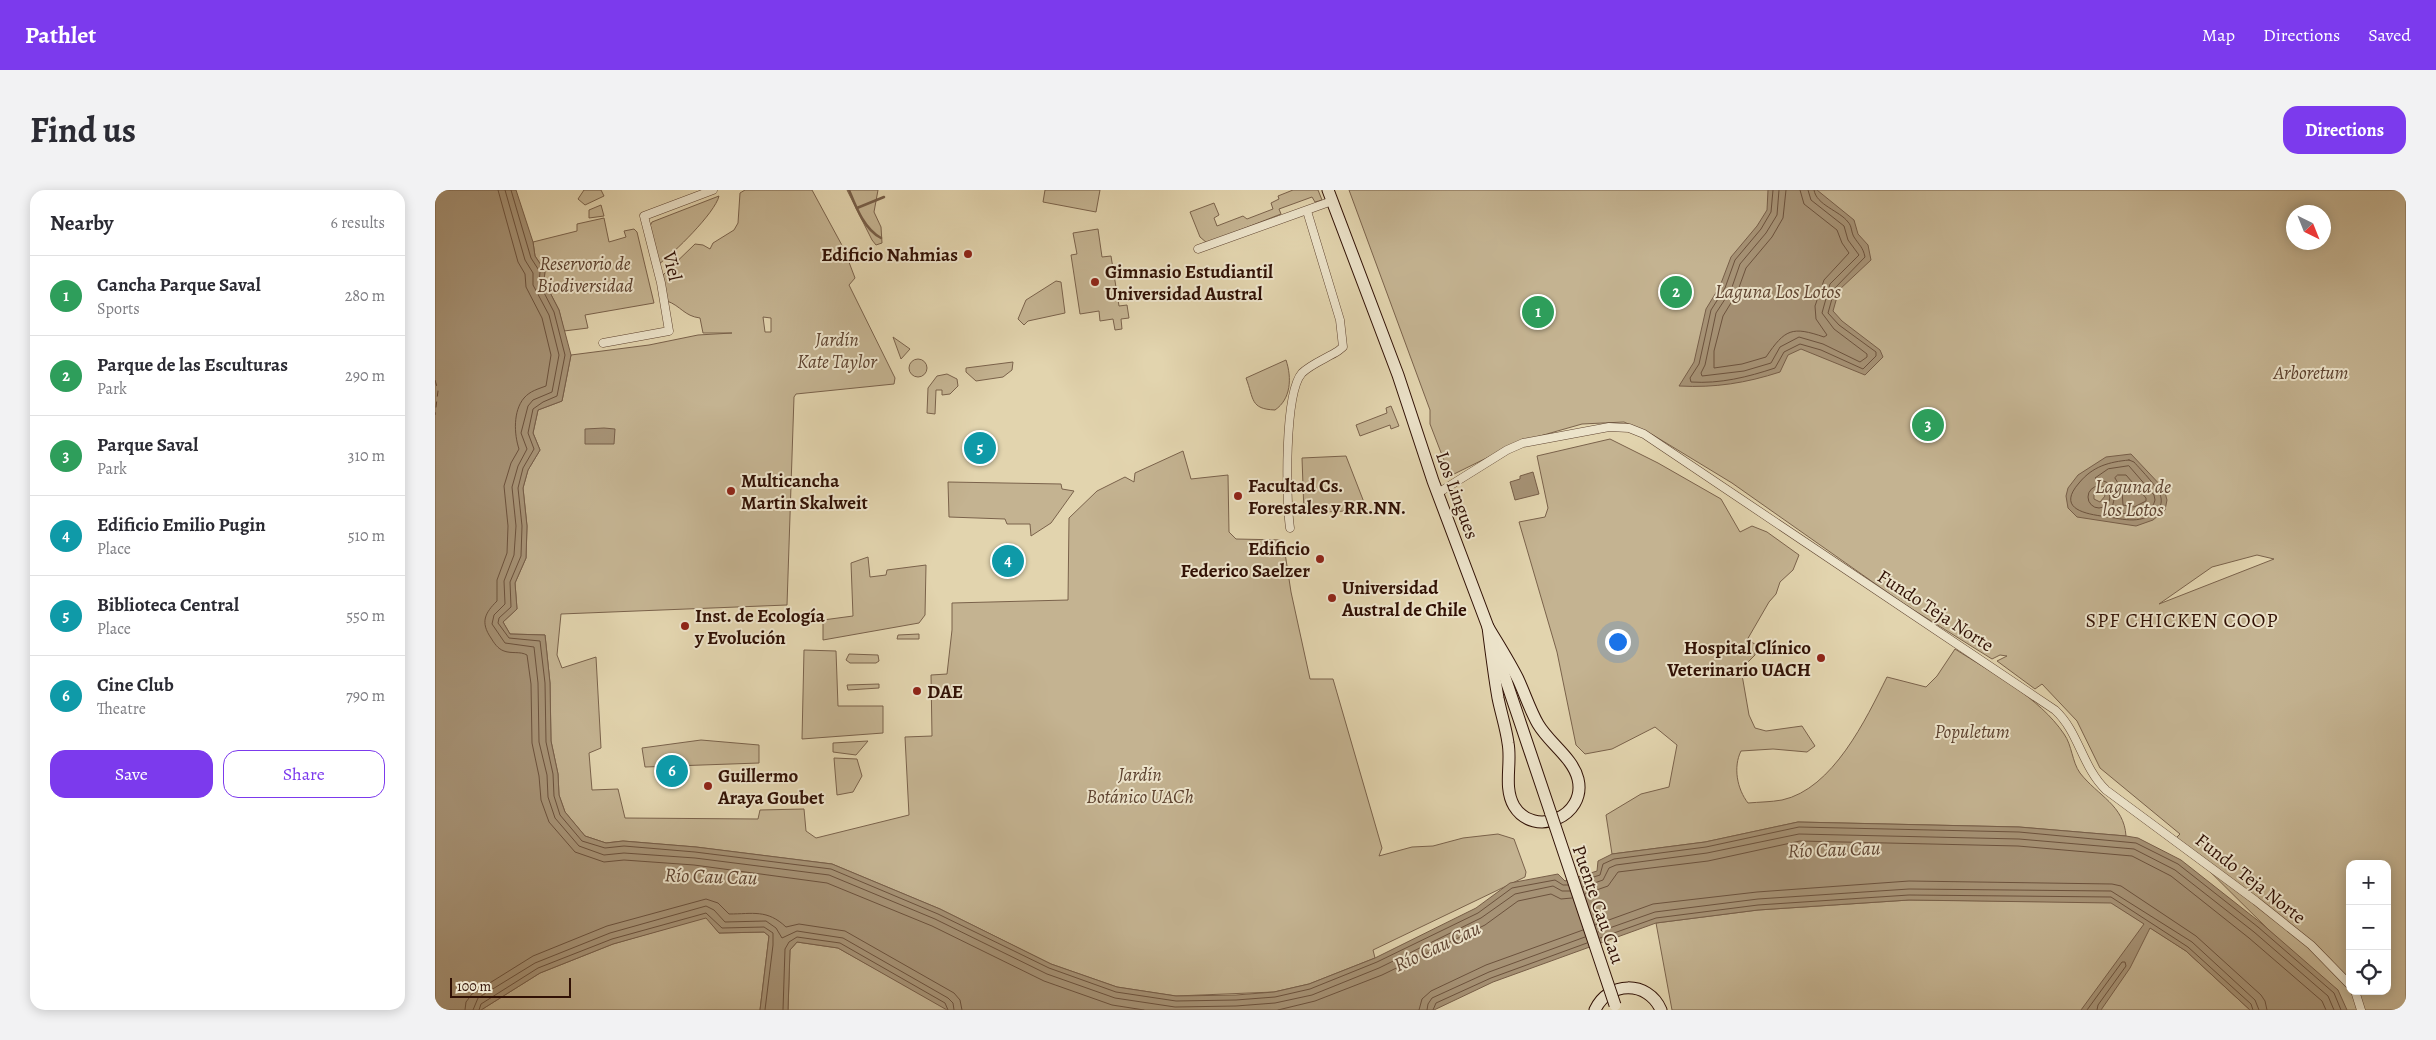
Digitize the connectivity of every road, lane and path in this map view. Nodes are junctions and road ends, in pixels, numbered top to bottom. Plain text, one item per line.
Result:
1 (713, 190) edge
2 (1331, 195) edge
3 (1307, 211) junction
4 (1198, 249) dead end
5 (603, 343) dead end
6 (1438, 493) junction
7 (1290, 528) dead end
8 (1488, 627) junction
9 (1551, 814) joint
10 (2346, 981) edge
11 (2356, 995) edge
12 (1616, 1007) edge
13 (1595, 1010) edge
14 (1661, 1010) edge
15 (2361, 1010) edge

1 - 5 street, Viel
2 - 3 street
2 - 6 main road, Los Lingues
3 - 4 street
3 - 7 street
6 - 8 main road, Los Lingues
6 - 10 street, Fundo Teja Norte
8 - 8 main road
8 - 9 main road, Los Lingues
9 - 12 main road, Puente Cau Cau, bridge
11 - 15 street
13 - 14 main road

